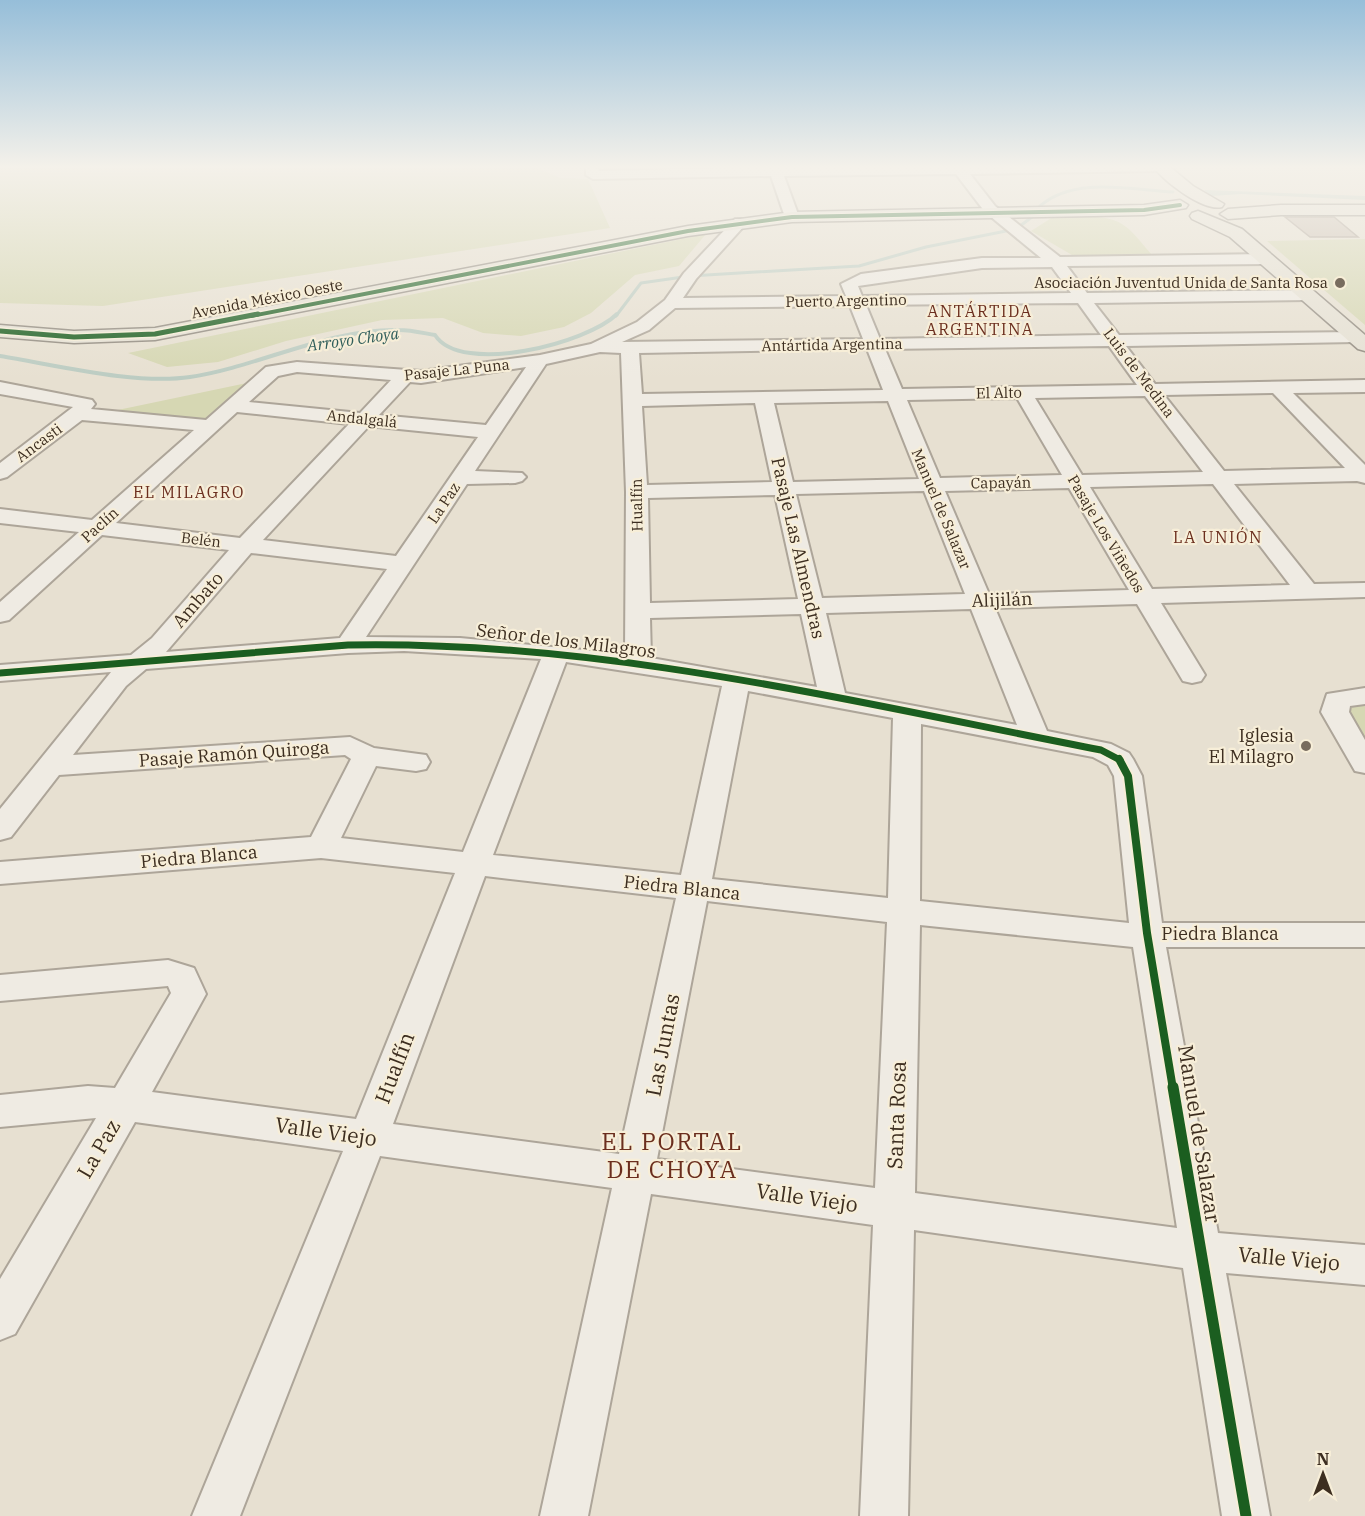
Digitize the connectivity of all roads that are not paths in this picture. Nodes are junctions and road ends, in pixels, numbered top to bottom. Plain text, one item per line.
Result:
1 (658, 238) edge
2 (725, 238) edge
3 (1026, 238) edge
4 (1241, 238) edge
5 (1266, 259) junction
6 (1056, 262) junction
7 (854, 291) junction
8 (1308, 295) junction
9 (1083, 298) junction
10 (671, 303) junction
11 (0, 331) edge
12 (1114, 341) junction
13 (1361, 341) edge
14 (873, 344) junction
15 (596, 348) junction
16 (630, 348) junction
17 (540, 360) junction
18 (282, 367) joint
19 (404, 377) junction
20 (1365, 386) edge
21 (0, 388) edge
22 (1278, 388) junction
23 (1150, 390) junction
24 (1023, 393) junction
25 (894, 395) junction
26 (763, 398) junction
27 (634, 400) junction
28 (233, 406) junction
29 (78, 414) junction
30 (364, 419) junction
31 (211, 426) junction
32 (492, 432) junction
33 (0, 473) edge
34 (1364, 475) edge
35 (516, 477) dead end
36 (460, 478) junction
37 (1220, 478) junction
38 (1075, 482) junction
39 (930, 485) junction
40 (784, 489) junction
41 (637, 492) junction
42 (0, 516) edge
43 (97, 528) junction
44 (246, 545) junction
45 (402, 564) junction
46 (1365, 590) edge
47 (1308, 592) junction
48 (1143, 596) junction
49 (979, 601) junction
50 (810, 606) junction
51 (639, 611) junction
52 (0, 615) edge
53 (348, 645) junction
54 (556, 653) junction
55 (139, 662) junction
56 (638, 663) junction
57 (0, 673) edge
58 (1192, 675) dead end
59 (737, 680) junction
60 (1365, 696) edge
61 (833, 698) junction
62 (907, 713) junction
63 (1036, 737) junction
64 (367, 756) junction
65 (1119, 759) joint
66 (416, 762) dead end
67 (1365, 764) edge
68 (49, 766) junction
69 (0, 830) edge
70 (321, 847) junction
71 (474, 864) junction
72 (0, 873) edge
73 (694, 889) junction
74 (904, 913) junction
75 (1147, 933) junction
76 (1365, 935) edge
77 (0, 988) edge
78 (124, 1104) junction
79 (0, 1111) edge
80 (368, 1138) junction
81 (637, 1175) junction
82 (893, 1209) junction
83 (1200, 1251) junction
84 (1365, 1265) edge
85 (0, 1319) edge
86 (216, 1516) edge
87 (564, 1516) edge
88 (884, 1516) edge
89 (1246, 1516) edge

1 - 11 main road, Avenida México Oeste
2 - 10 street
3 - 6 street, Luis de Medina
4 - 5 main road
5 - 6 street
5 - 8 main road
6 - 7 street
6 - 9 street, Luis de Medina
7 - 9 street, Puerto Argentino
7 - 10 street, Puerto Argentino
7 - 14 street, Manuel de Salazar
8 - 9 street, Puerto Argentino
8 - 13 main road
9 - 12 street, Luis de Medina
10 - 15 street
12 - 13 street, Antártida Argentina
12 - 14 street, Antártida Argentina
12 - 23 street, Luis de Medina
14 - 16 street, Antártida Argentina
14 - 25 street, Manuel de Salazar
15 - 16 street, Antártida Argentina
15 - 17 street, Pasaje La Puna
16 - 27 street, Hualfín
17 - 19 street, Pasaje La Puna
17 - 32 street, La Paz
18 - 19 street, Pasaje La Puna
18 - 28 street, Paclín
19 - 30 street, Ambato
20 - 22 street, El Alto
21 - 29 street
22 - 23 street, El Alto
22 - 34 street
23 - 24 street, El Alto
23 - 37 street, Luis de Medina
24 - 25 street, El Alto
24 - 38 street, Pasaje Los Viñedos
25 - 26 street, El Alto
25 - 39 street, Manuel de Salazar
26 - 27 street, El Alto
26 - 40 street, Pasaje Las Almendras
27 - 41 street, Hualfín
28 - 30 street, Andalgalá
28 - 31 street, Paclín
29 - 31 street
29 - 33 street, Ancasti
30 - 32 street, Andalgalá
30 - 44 street, Ambato
31 - 43 street, Paclín
32 - 36 street, La Paz
34 - 37 street, Capayán
35 - 36 street
36 - 45 street, La Paz
37 - 38 street, Capayán
37 - 47 street, Luis de Medina
38 - 39 street, Capayán
38 - 48 street, Pasaje Los Viñedos
39 - 40 street, Capayán
39 - 49 street, Manuel de Salazar
40 - 41 street, Capayán
40 - 50 street, Pasaje Las Almendras
41 - 51 street, Hualfín
42 - 43 street, Belén
43 - 44 street, Belén
43 - 52 street, Paclín
44 - 45 street, Belén
44 - 55 street, Ambato
45 - 53 street, La Paz
46 - 47 street, Alijilán
47 - 48 street, Alijilán
48 - 49 street, Alijilán
48 - 58 street, Pasaje Los Viñedos
49 - 50 street, Alijilán
49 - 63 street, Manuel de Salazar
50 - 51 street, Alijilán
50 - 61 street, Pasaje Las Almendras
51 - 56 street, Hualfín
53 - 54 street, Señor de los Milagros
53 - 55 street, Señor de los Milagros
54 - 56 street, Señor de los Milagros
54 - 71 street, Hualfín
55 - 57 street, Señor de los Milagros
55 - 68 street, Ambato
56 - 59 street, Señor de los Milagros
59 - 61 street, Señor de los Milagros
59 - 73 street, Las Juntas
60 - 67 street
61 - 62 street, Señor de los Milagros
62 - 63 street, Señor de los Milagros
62 - 74 street, Santa Rosa
63 - 65 street, Señor de los Milagros
64 - 66 street, Pasaje Ramón Quiroga
64 - 68 street, Pasaje Ramón Quiroga
64 - 70 street
65 - 75 street, Manuel de Salazar
68 - 69 street, Ambato
70 - 71 street, Piedra Blanca
70 - 72 street, Piedra Blanca
71 - 73 street, Piedra Blanca
71 - 80 street, Hualfín
73 - 74 street, Piedra Blanca
73 - 81 street, Las Juntas
74 - 75 street, Piedra Blanca
74 - 82 street, Santa Rosa
75 - 76 street, Piedra Blanca
75 - 83 street, Manuel de Salazar
77 - 78 street, La Paz
78 - 79 street, Valle Viejo
78 - 80 street, Valle Viejo
78 - 85 street, La Paz
80 - 81 street, Valle Viejo
80 - 86 street, Hualfín
81 - 82 street, Valle Viejo
81 - 87 street, Las Juntas
82 - 83 street, Valle Viejo
82 - 88 street, Santa Rosa
83 - 84 street, Valle Viejo
83 - 89 street, Manuel de Salazar

